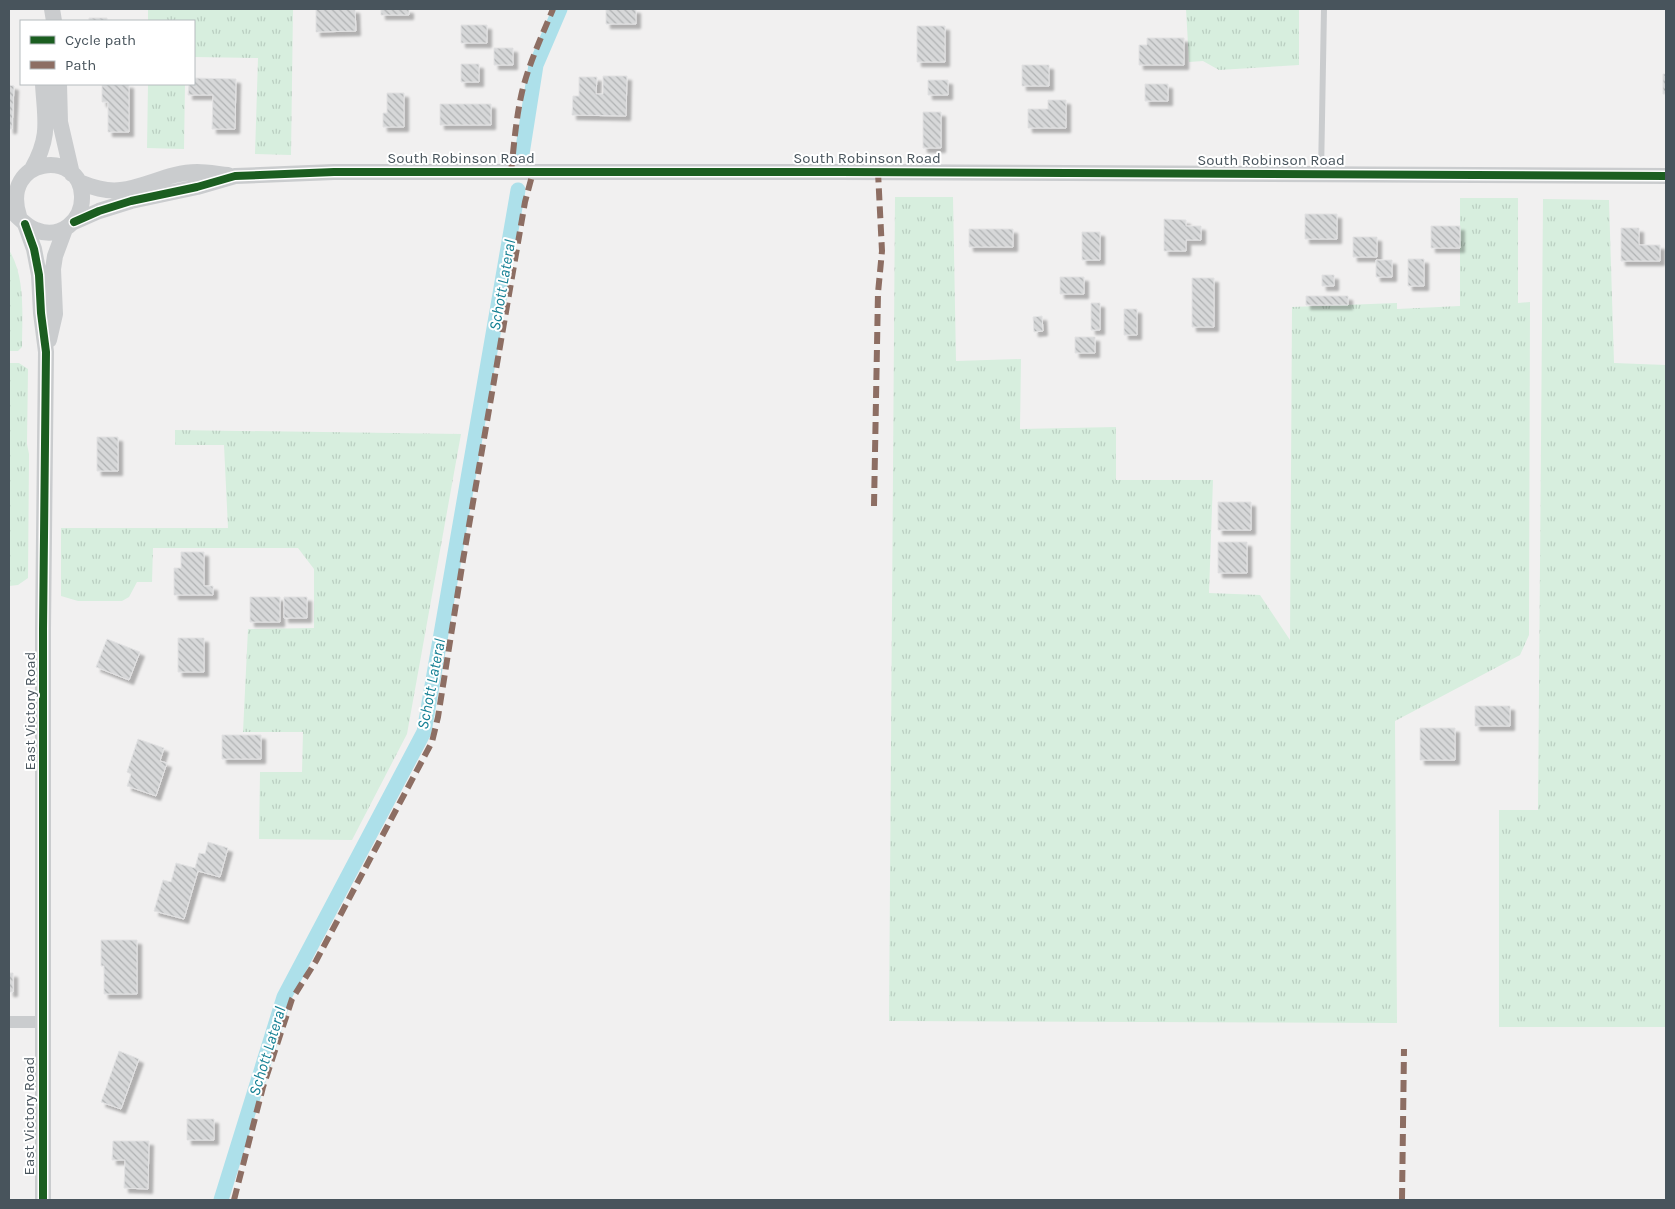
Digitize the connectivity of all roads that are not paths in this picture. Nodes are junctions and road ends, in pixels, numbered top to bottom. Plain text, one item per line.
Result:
1 (1324, 9) edge
2 (43, 85) edge
3 (58, 85) edge
4 (21, 174) edge
5 (1322, 174) junction
6 (235, 176) junction
7 (1666, 176) edge
8 (75, 178) junction
9 (18, 217) edge
10 (69, 226) junction
11 (46, 352) junction
12 (9, 1022) edge
13 (44, 1022) junction
14 (43, 1200) edge

1 - 5 lane
2 - 4 street
3 - 8 street
4 - 8 street
4 - 9 street
5 - 6 street, South Robinson Road
5 - 7 street, South Robinson Road
6 - 8 street, South Robinson Road
6 - 10 street, South Robinson Road
8 - 10 street
9 - 10 street
9 - 11 street, East Victory Road
10 - 11 street, East Victory Road
11 - 13 street, East Victory Road
12 - 13 street
13 - 14 street, East Victory Road

